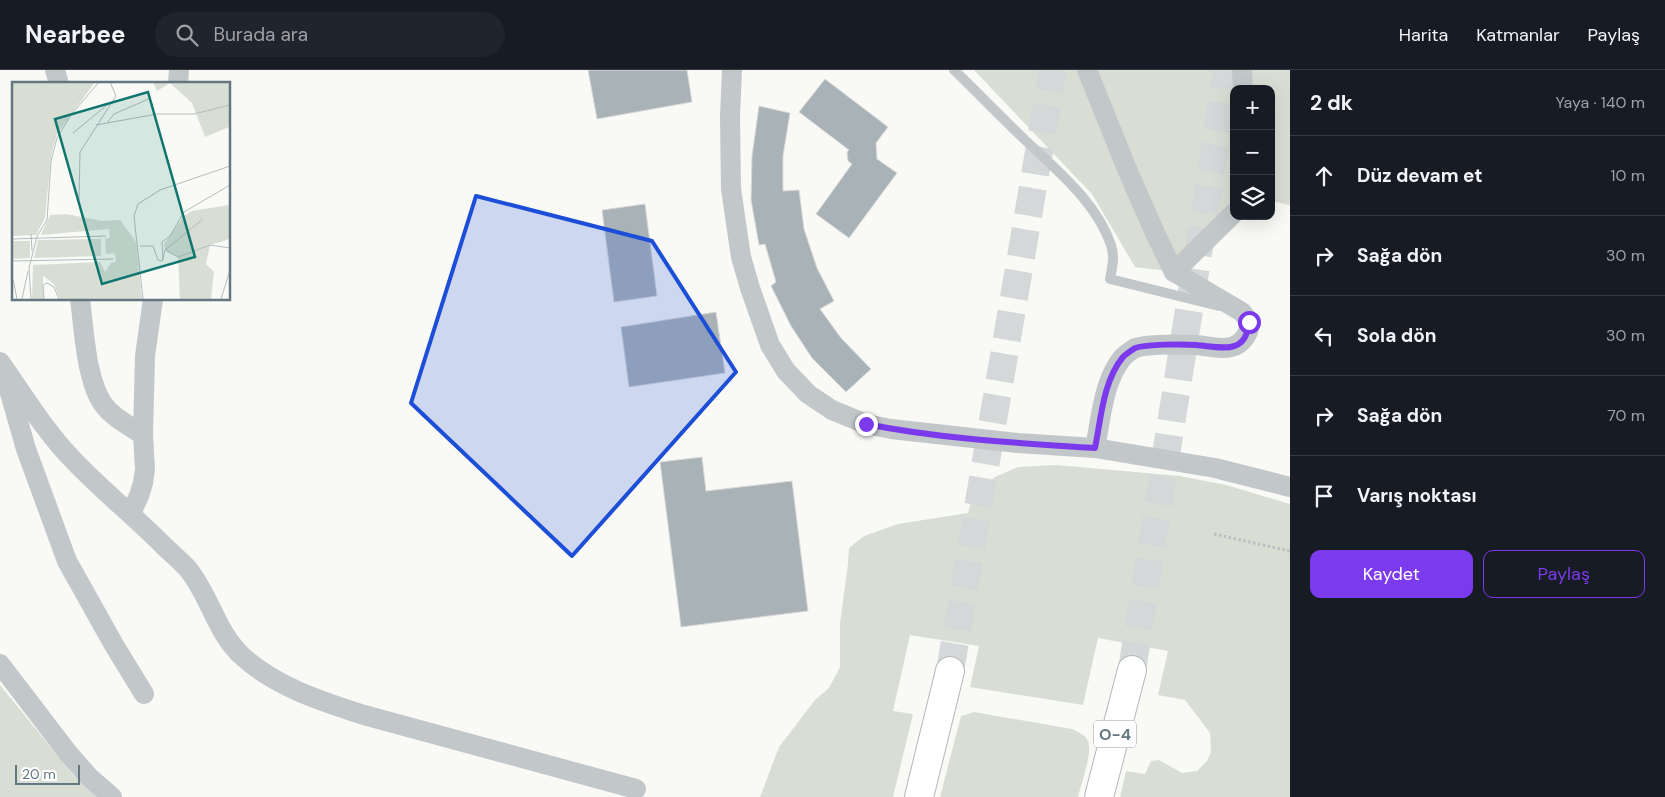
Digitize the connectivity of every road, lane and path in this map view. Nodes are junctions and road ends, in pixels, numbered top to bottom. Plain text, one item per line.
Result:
1 (732, 70) edge
2 (954, 70) edge
3 (1087, 70) edge
4 (1242, 70) edge
5 (1243, 85) edge
6 (1230, 217) edge
7 (1174, 272) junction
8 (80, 300) edge
9 (153, 300) edge
10 (1242, 312) junction
11 (1, 363) edge
12 (143, 435) junction
13 (1095, 448) junction
14 (1290, 487) edge
15 (131, 514) junction
16 (1214, 534) dead end
17 (1290, 551) edge
18 (0, 664) edge
19 (1132, 670) tunnel mouth
20 (950, 671) tunnel mouth
21 (144, 694) dead end
22 (636, 789) dead end
23 (112, 797) edge
24 (919, 797) edge
25 (1099, 797) edge

1 - 13 street
2 - 10 lane
3 - 7 street
4 - 5 street
6 - 7 street
7 - 10 street
8 - 12 street
9 - 12 street
10 - 13 street
11 - 15 street
11 - 21 street
12 - 15 street
13 - 14 street
15 - 22 street
16 - 17 path
18 - 23 street
19 - 25 highway, O-4
20 - 24 highway

